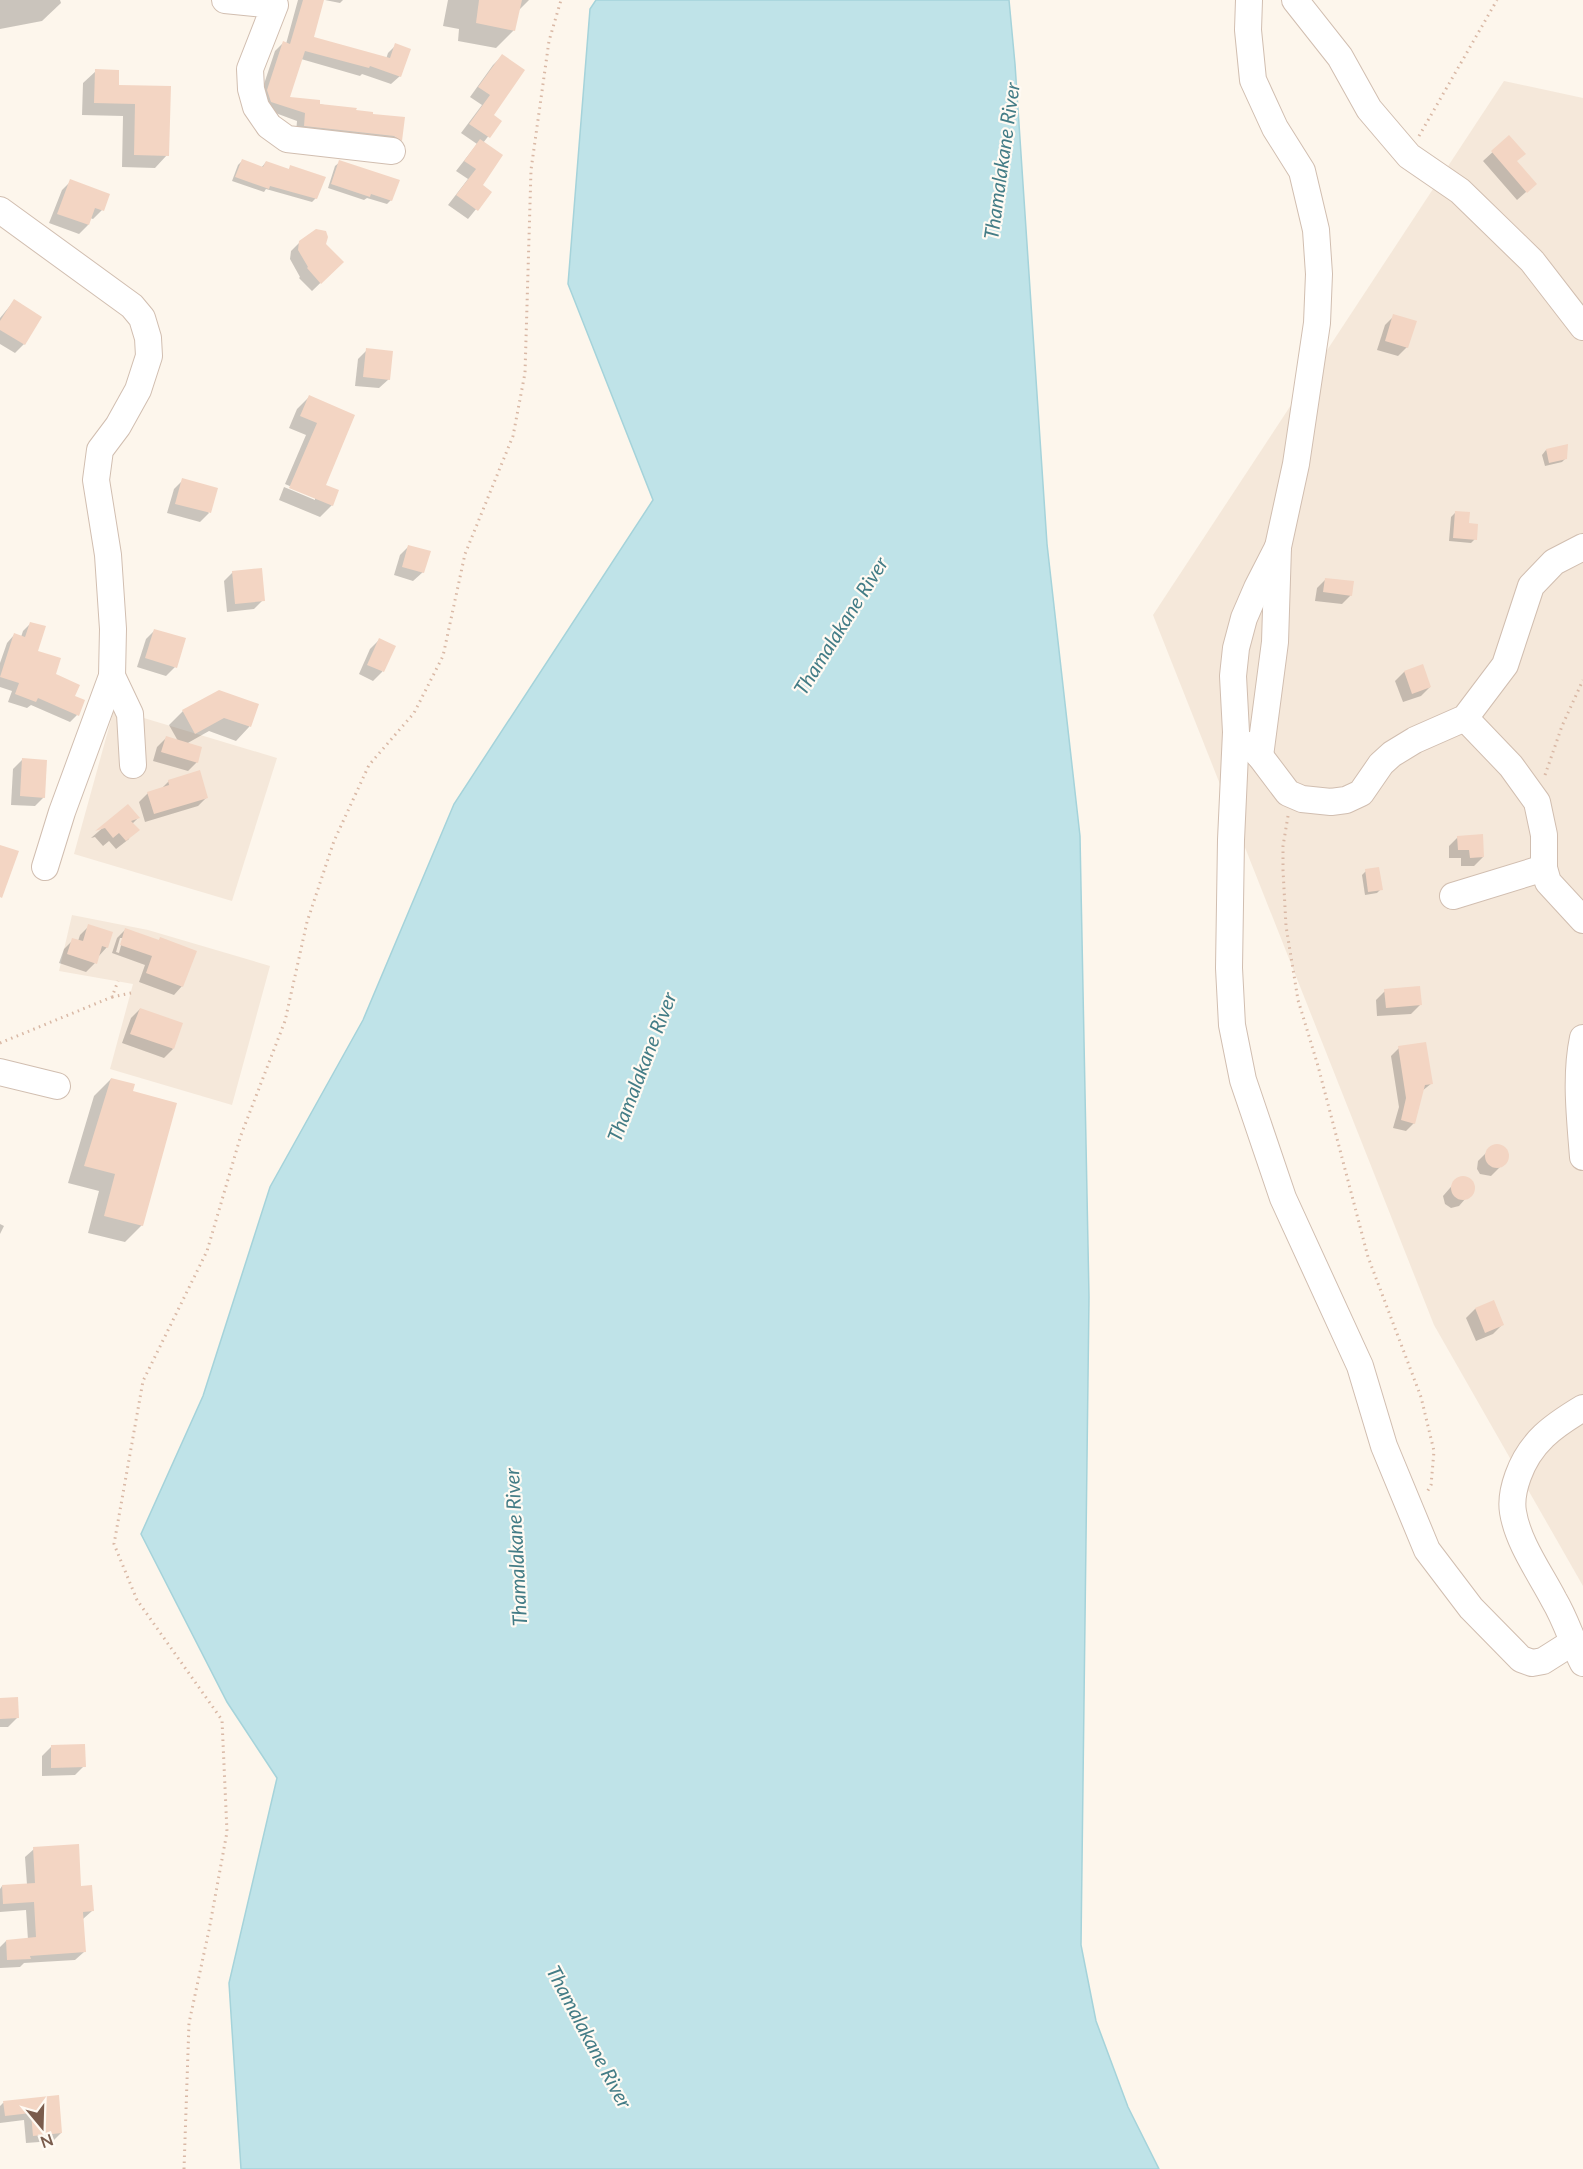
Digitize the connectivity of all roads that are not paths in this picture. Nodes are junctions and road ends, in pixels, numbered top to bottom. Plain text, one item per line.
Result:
1 (225, 0) edge
2 (1249, 0) edge
3 (1295, 0) edge
4 (276, 3) edge
5 (392, 151) dead end
6 (0, 210) edge
7 (1583, 327) edge
8 (1278, 547) junction
9 (1583, 547) edge
10 (112, 676) junction
11 (1465, 718) junction
12 (1236, 732) junction
13 (1260, 756) junction
14 (133, 765) dead end
15 (45, 867) dead end
16 (1544, 868) junction
17 (1453, 896) dead end
18 (1583, 920) edge
19 (1583, 1038) edge
20 (0, 1072) edge
21 (57, 1086) dead end
22 (1583, 1157) edge
23 (1583, 1408) edge
24 (1578, 1653) edge

1 - 4 street
2 - 8 street
3 - 7 street
4 - 5 street
6 - 10 street
8 - 12 street
8 - 13 street
9 - 11 street
10 - 14 street
10 - 15 street
11 - 13 street
11 - 16 street
12 - 13 street
12 - 24 street
16 - 17 street
16 - 18 street
19 - 22 street
20 - 21 street
23 - 24 street

